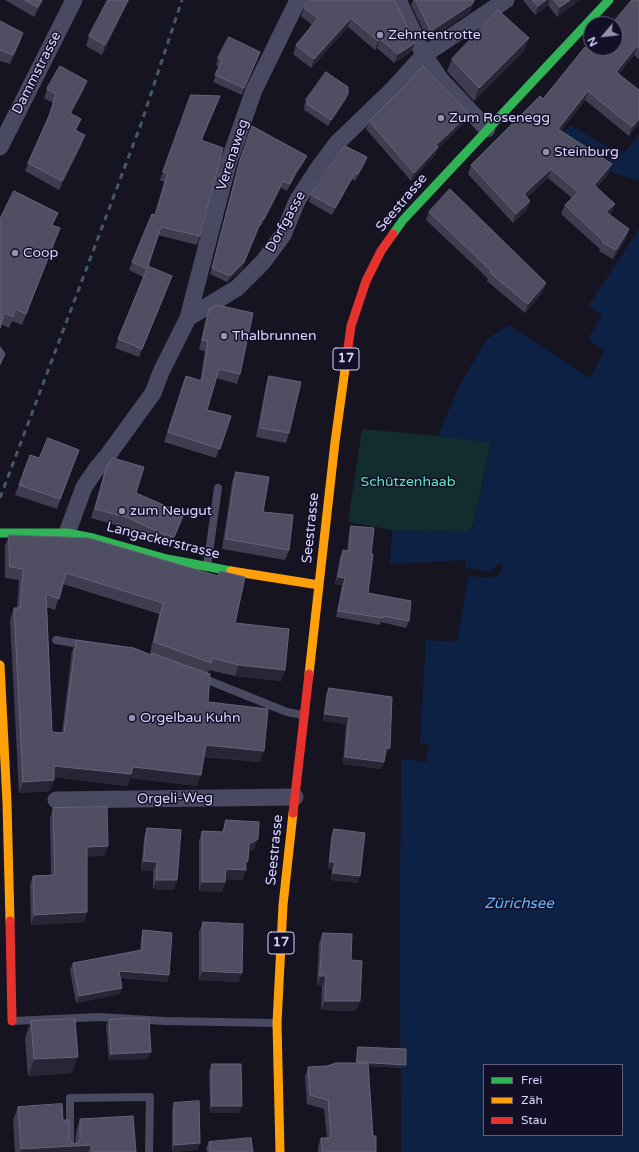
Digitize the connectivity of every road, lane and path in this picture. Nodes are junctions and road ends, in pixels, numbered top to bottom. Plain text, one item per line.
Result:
1 (74, 0) edge
2 (298, 0) edge
3 (398, 0) edge
4 (506, 0) edge
5 (609, 0) edge
6 (424, 55) junction
7 (487, 130) junction
8 (0, 147) edge
9 (188, 318) junction
10 (218, 488) dead end
11 (0, 533) edge
12 (67, 533) junction
13 (207, 567) junction
14 (319, 585) junction
15 (56, 640) dead end
16 (94, 647) edge
17 (0, 665) edge
18 (193, 674) edge
19 (304, 716) junction
20 (295, 797) junction
21 (56, 800) dead end
22 (12, 1021) joint
23 (277, 1022) junction
24 (70, 1152) edge
25 (150, 1152) edge
26 (280, 1152) edge

1 - 8 street, Dammstrasse
2 - 9 street, Verenaweg
3 - 6 street
4 - 6 street, Dorfgasse
5 - 7 main road, Seestrasse / 17
6 - 7 street
6 - 9 street, Dorfgasse
7 - 14 main road, Seestrasse / 17
9 - 12 street
10 - 13 lane
11 - 12 main road, Langackerstrasse
12 - 13 main road, Langackerstrasse
13 - 14 main road, Langackerstrasse
14 - 19 main road, Seestrasse / 17
15 - 16 lane
17 - 22 main road
18 - 19 lane
19 - 20 main road, Seestrasse / 17
20 - 21 street, Orgeli-Weg
20 - 23 main road, Seestrasse / 17
22 - 23 lane
23 - 26 main road, Seestrasse / 17
24 - 25 lane

